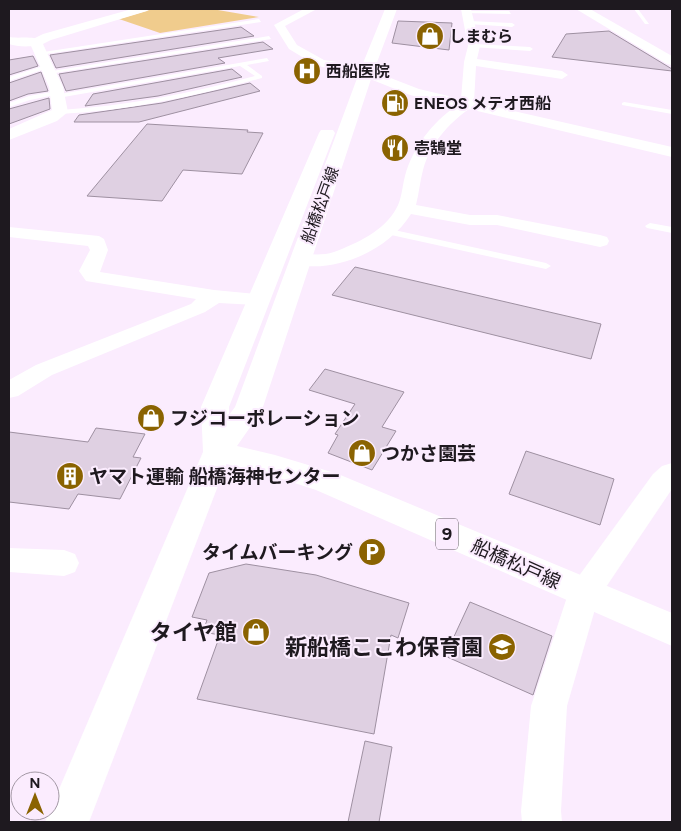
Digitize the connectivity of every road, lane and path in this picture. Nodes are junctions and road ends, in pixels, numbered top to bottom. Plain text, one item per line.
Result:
1 (143, 9) edge
2 (307, 9) edge
3 (378, 9) edge
4 (391, 9) edge
5 (582, 9) edge
6 (636, 9) edge
7 (509, 13) dead end
8 (259, 21) dead end
9 (373, 21) dead end
10 (647, 23) dead end
11 (512, 25) dead end
12 (470, 26) edge
13 (269, 38) dead end
14 (509, 39) dead end
15 (10, 43) edge
16 (39, 48) junction
17 (530, 49) dead end
18 (267, 60) dead end
19 (672, 61) edge
20 (470, 62) junction
21 (241, 64) junction
22 (359, 65) junction
23 (48, 69) junction
24 (562, 75) dead end
25 (9, 79) edge
26 (58, 94) junction
27 (467, 104) junction
28 (624, 104) dead end
29 (9, 105) edge
30 (60, 112) junction
31 (672, 112) edge
32 (9, 135) edge
33 (672, 152) edge
34 (406, 208) junction
35 (650, 226) dead end
36 (672, 230) edge
37 (385, 231) junction
38 (9, 232) edge
39 (600, 241) dead end
40 (300, 260) junction
41 (546, 266) dead end
42 (214, 296) junction
43 (258, 299) junction
44 (9, 390) edge
45 (217, 452) junction
46 (672, 473) edge
47 (9, 560) edge
48 (64, 563) dead end
49 (584, 594) junction
50 (672, 630) edge
51 (67, 822) edge
52 (542, 822) edge

1 - 16 main road
2 - 22 street
3 - 9 main road
4 - 22 main road, 船橋松戸線
5 - 19 main road
6 - 10 lane
7 - 12 lane
8 - 16 lane
11 - 12 lane
12 - 14 lane
12 - 17 lane
12 - 20 street
13 - 23 lane
15 - 16 street
16 - 23 main road
18 - 21 lane
20 - 24 street
20 - 27 street
21 - 26 lane
21 - 30 lane
22 - 27 street
22 - 40 main road, 船橋松戸線
22 - 43 main road, 船橋松戸線
23 - 25 lane
23 - 26 main road
26 - 29 lane
26 - 30 main road
27 - 33 street
27 - 34 street
28 - 31 lane
30 - 32 main road
34 - 37 street
34 - 39 street
35 - 36 lane
37 - 40 street
37 - 41 lane
38 - 42 street
40 - 45 main road, 船橋松戸線
42 - 43 street
42 - 44 street
43 - 45 main road, 船橋松戸線
45 - 49 main road, 船橋松戸線 / 9
45 - 51 main road
46 - 49 street
47 - 48 street
49 - 50 main road, 船橋松戸線 / 9
49 - 52 street

